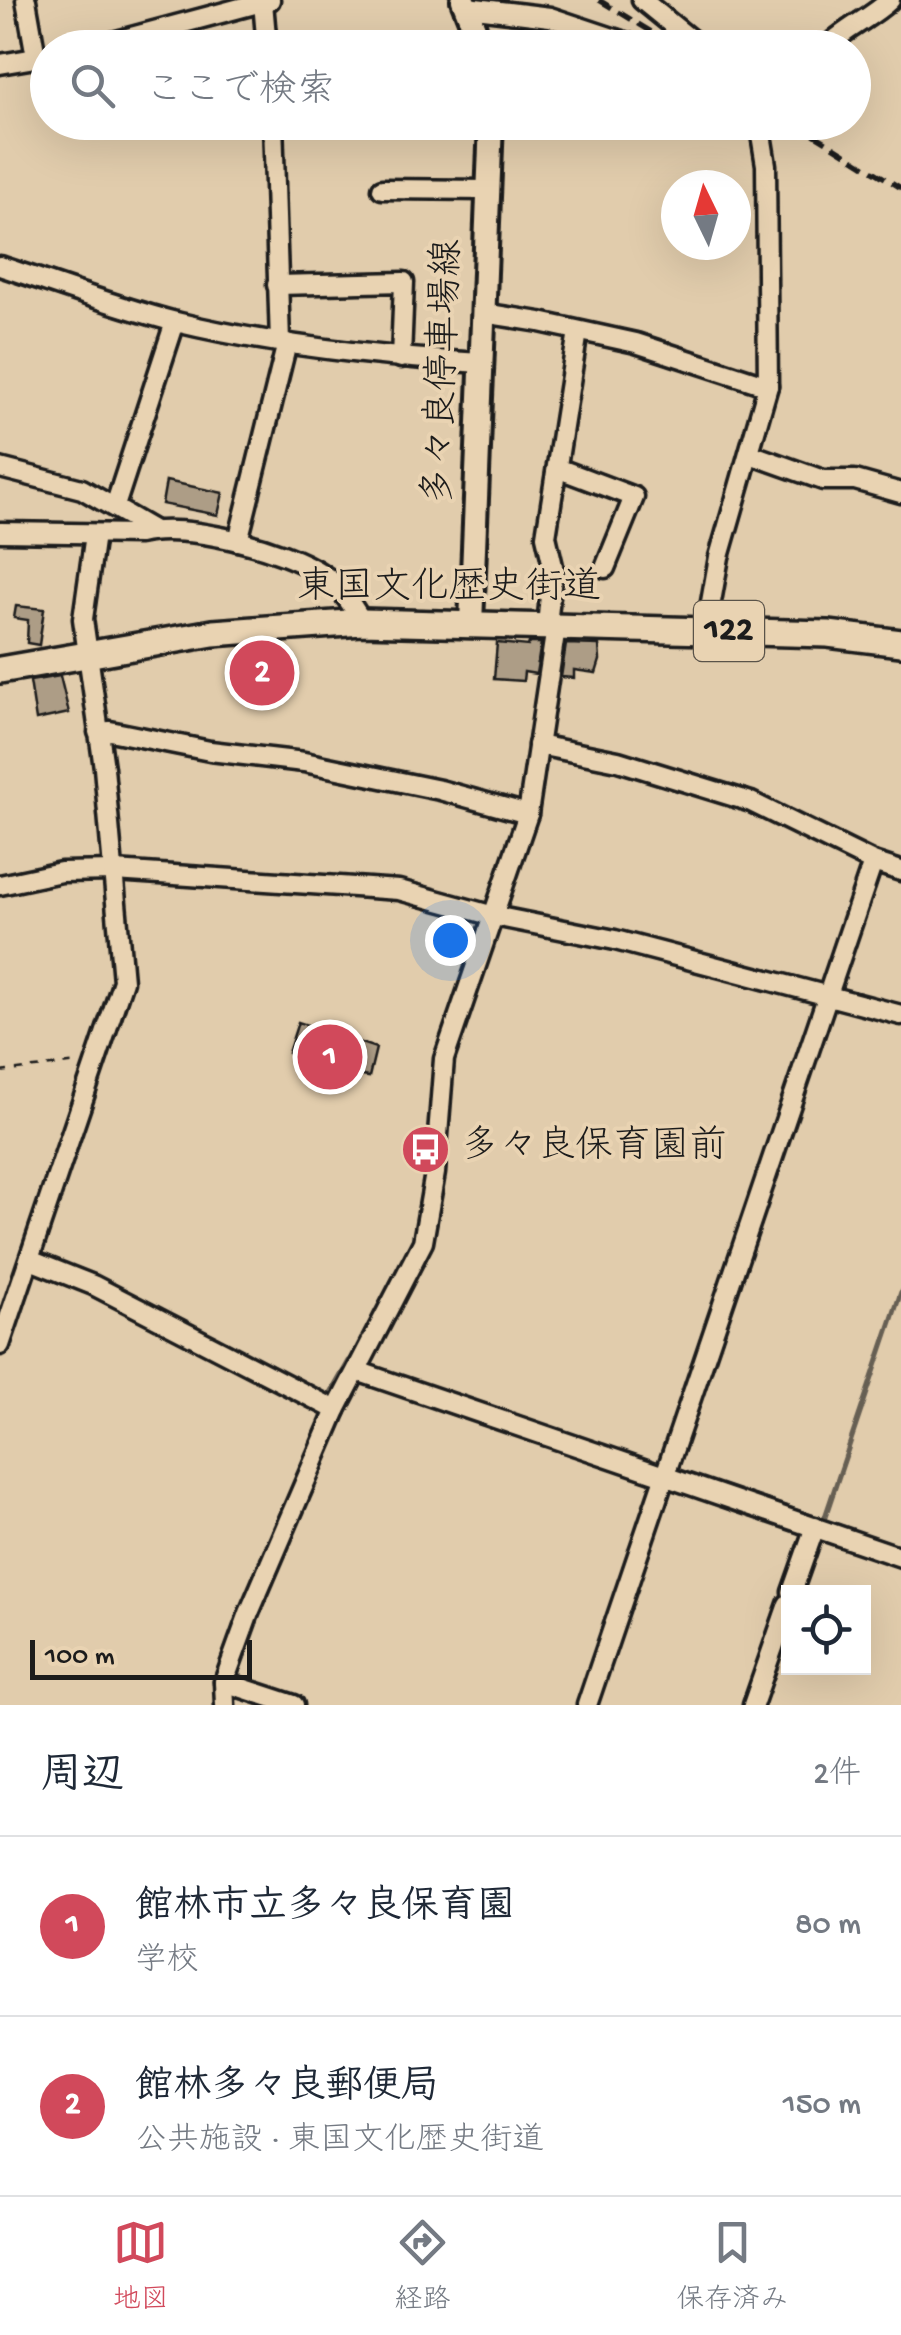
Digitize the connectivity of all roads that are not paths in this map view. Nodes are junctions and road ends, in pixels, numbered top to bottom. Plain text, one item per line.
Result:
1 (26, 0) edge
2 (642, 0) edge
3 (890, 0) edge
4 (266, 1) edge
5 (465, 4) edge
6 (35, 30) edge
7 (157, 30) edge
8 (266, 30) edge
9 (475, 30) edge
10 (589, 30) edge
11 (678, 30) edge
12 (847, 30) edge
13 (30, 58) edge
14 (0, 64) edge
15 (273, 140) edge
16 (490, 140) edge
17 (762, 140) edge
18 (382, 188) dead end
19 (487, 190) junction
20 (0, 266) edge
21 (276, 286) junction
22 (483, 313) junction
23 (175, 322) junction
24 (578, 330) junction
25 (284, 342) junction
26 (402, 358) junction
27 (481, 363) junction
28 (768, 386) junction
29 (750, 454) junction
30 (0, 468) edge
31 (558, 468) junction
32 (901, 493) edge
33 (115, 506) junction
34 (153, 530) junction
35 (0, 532) edge
36 (95, 534) junction
37 (238, 541) junction
38 (605, 568) dead end
39 (362, 622) junction
40 (471, 624) junction
41 (551, 626) junction
42 (706, 630) junction
43 (901, 643) edge
44 (86, 654) junction
45 (0, 670) edge
46 (98, 732) junction
47 (538, 745) junction
48 (528, 814) junction
49 (873, 862) junction
50 (115, 871) junction
51 (901, 871) edge
52 (0, 885) edge
53 (494, 916) junction
54 (828, 994) junction
55 (901, 1014) edge
56 (30, 1260) junction
57 (4, 1325) edge
58 (0, 1346) edge
59 (357, 1371) junction
60 (336, 1410) junction
61 (664, 1476) junction
62 (815, 1527) junction
63 (901, 1556) edge
64 (794, 1585) edge
65 (781, 1624) edge
66 (224, 1682) junction
67 (226, 1705) edge
68 (294, 1705) edge
69 (587, 1705) edge
70 (753, 1705) edge

1 - 6 street
2 - 11 street
3 - 12 street
4 - 7 street
4 - 8 street
5 - 9 main road
5 - 10 street
13 - 14 street
15 - 21 street
16 - 19 main road, 多々良停車場線
17 - 28 street
18 - 19 street
19 - 22 main road, 多々良停車場線
20 - 23 street
21 - 25 street
21 - 26 street
22 - 24 street
22 - 27 main road, 多々良停車場線
23 - 25 street
23 - 33 street
24 - 28 street
24 - 31 street
25 - 26 street
25 - 37 street
26 - 27 street
27 - 40 main road, 多々良停車場線
28 - 29 street
29 - 32 street
29 - 42 street
30 - 33 street
31 - 38 street
31 - 41 street
33 - 34 street
34 - 36 street
34 - 37 street
35 - 36 street
36 - 44 street
37 - 39 street
39 - 40 highway, 東国文化歴史街道 / 122
39 - 44 highway, 東国文化歴史街道 / 122
40 - 41 highway, 東国文化歴史街道 / 122
41 - 42 highway, 東国文化歴史街道 / 122
41 - 47 street
42 - 43 highway, 東国文化歴史街道 / 122
44 - 45 highway, 東国文化歴史街道 / 122
44 - 46 street
46 - 48 street
46 - 50 street
47 - 48 street
47 - 49 street
48 - 53 street
49 - 51 street
49 - 54 street
50 - 52 street
50 - 53 street
50 - 56 street
53 - 54 street
53 - 59 street
54 - 55 street
54 - 61 street
56 - 57 street
56 - 60 street
57 - 58 street
59 - 60 street
59 - 61 street
60 - 66 street
61 - 62 street
61 - 69 street
62 - 63 street
62 - 64 street
65 - 70 street
66 - 67 street
66 - 68 street

